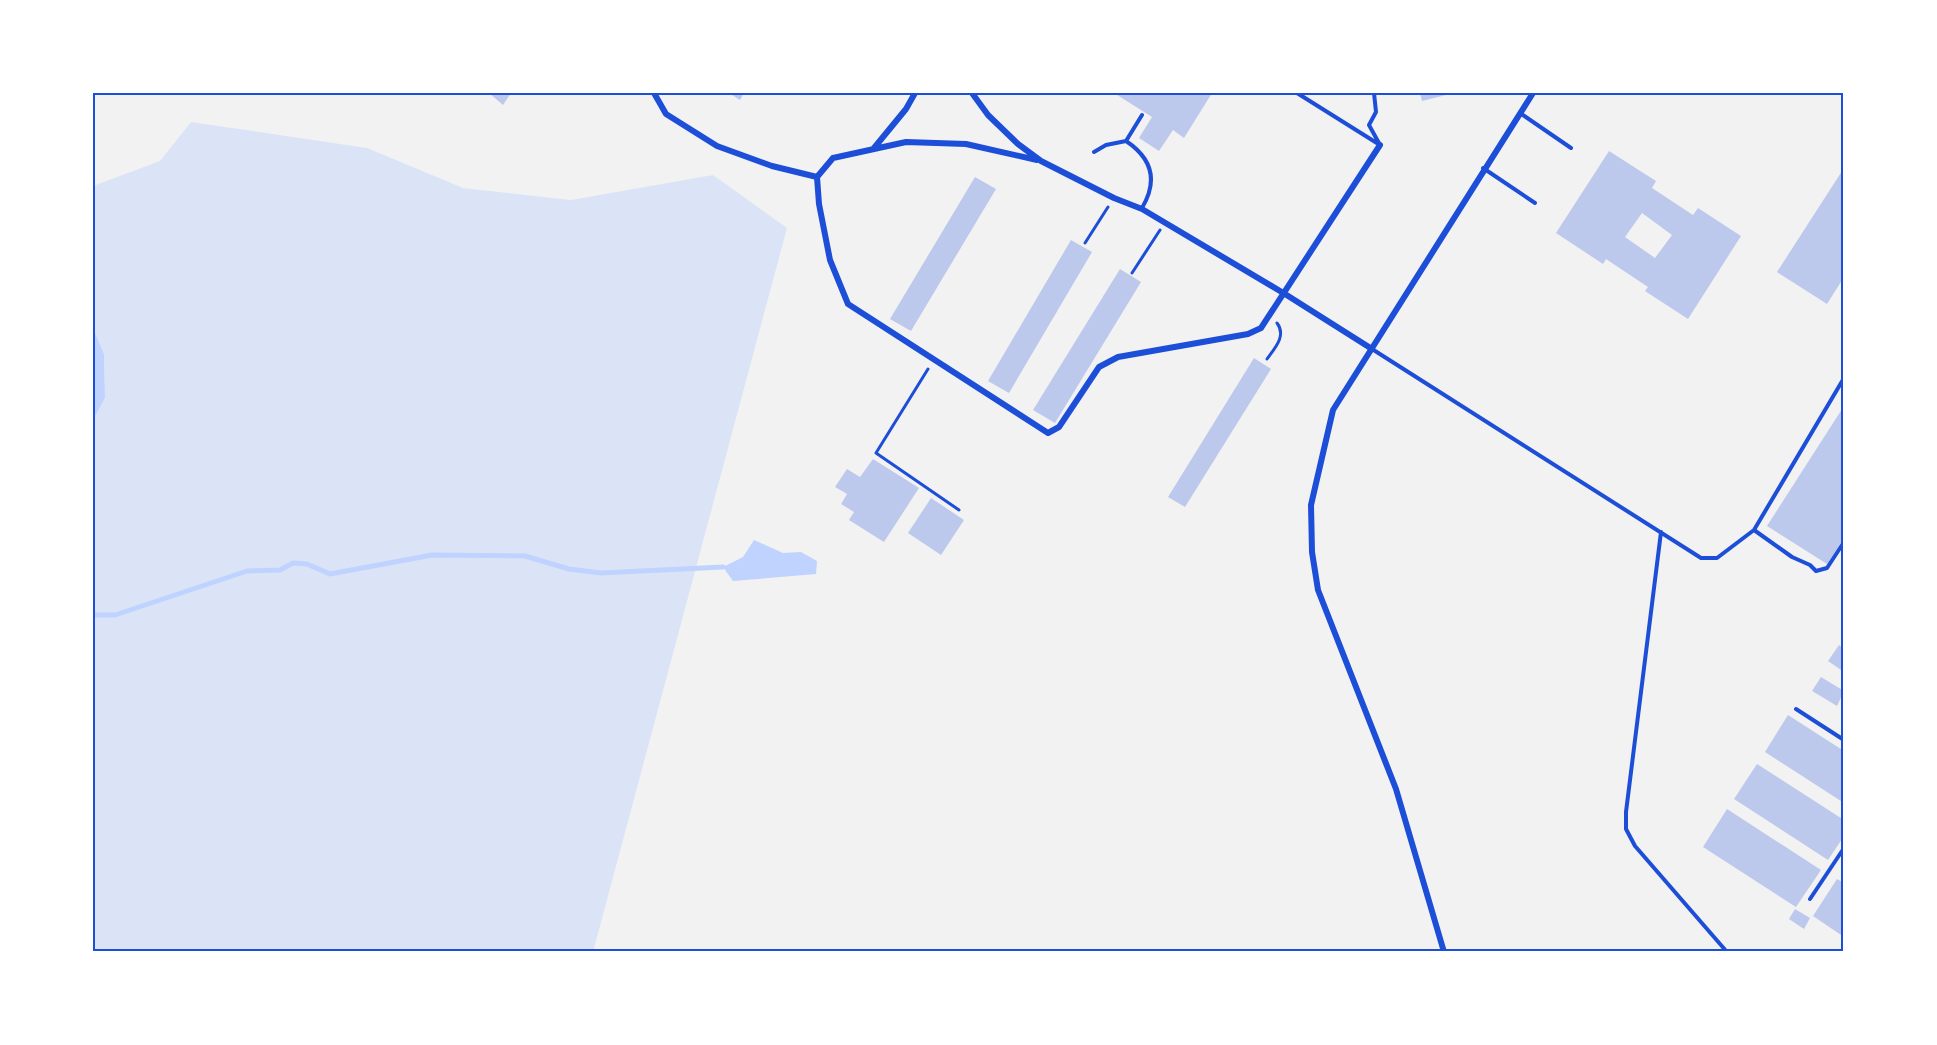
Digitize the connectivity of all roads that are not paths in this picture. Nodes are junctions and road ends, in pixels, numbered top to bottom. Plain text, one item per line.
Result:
1 (654, 93) edge
2 (915, 93) edge
3 (972, 93) edge
4 (1297, 93) edge
5 (1374, 93) edge
6 (1533, 93) edge
7 (1520, 113) junction
8 (1142, 115) dead end
9 (1126, 141) junction
10 (1380, 145) junction
11 (1571, 148) dead end
12 (873, 149) junction
13 (1095, 152) dead end
14 (1041, 161) junction
15 (1483, 168) junction
16 (817, 177) junction
17 (1535, 202) dead end
18 (1142, 209) junction
19 (1286, 294) junction
20 (1372, 349) junction
21 (1844, 378) edge
22 (1754, 530) junction
23 (1661, 532) junction
24 (1844, 542) edge
25 (1796, 709) dead end
26 (1844, 740) edge
27 (1844, 848) edge
28 (1810, 899) dead end
29 (1444, 952) edge
30 (1727, 952) edge

1 - 16 street
2 - 12 street
3 - 14 street
4 - 10 lane
5 - 10 lane
6 - 7 street
7 - 11 lane
7 - 15 street
8 - 9 lane
9 - 13 lane
9 - 18 lane
10 - 19 street
12 - 14 street
12 - 16 street
14 - 18 street
15 - 17 lane
15 - 20 street
16 - 19 street
18 - 19 street
19 - 20 street
20 - 23 lane
20 - 29 street
21 - 22 lane
22 - 23 lane
22 - 24 lane
23 - 30 lane
25 - 26 lane
27 - 28 lane

